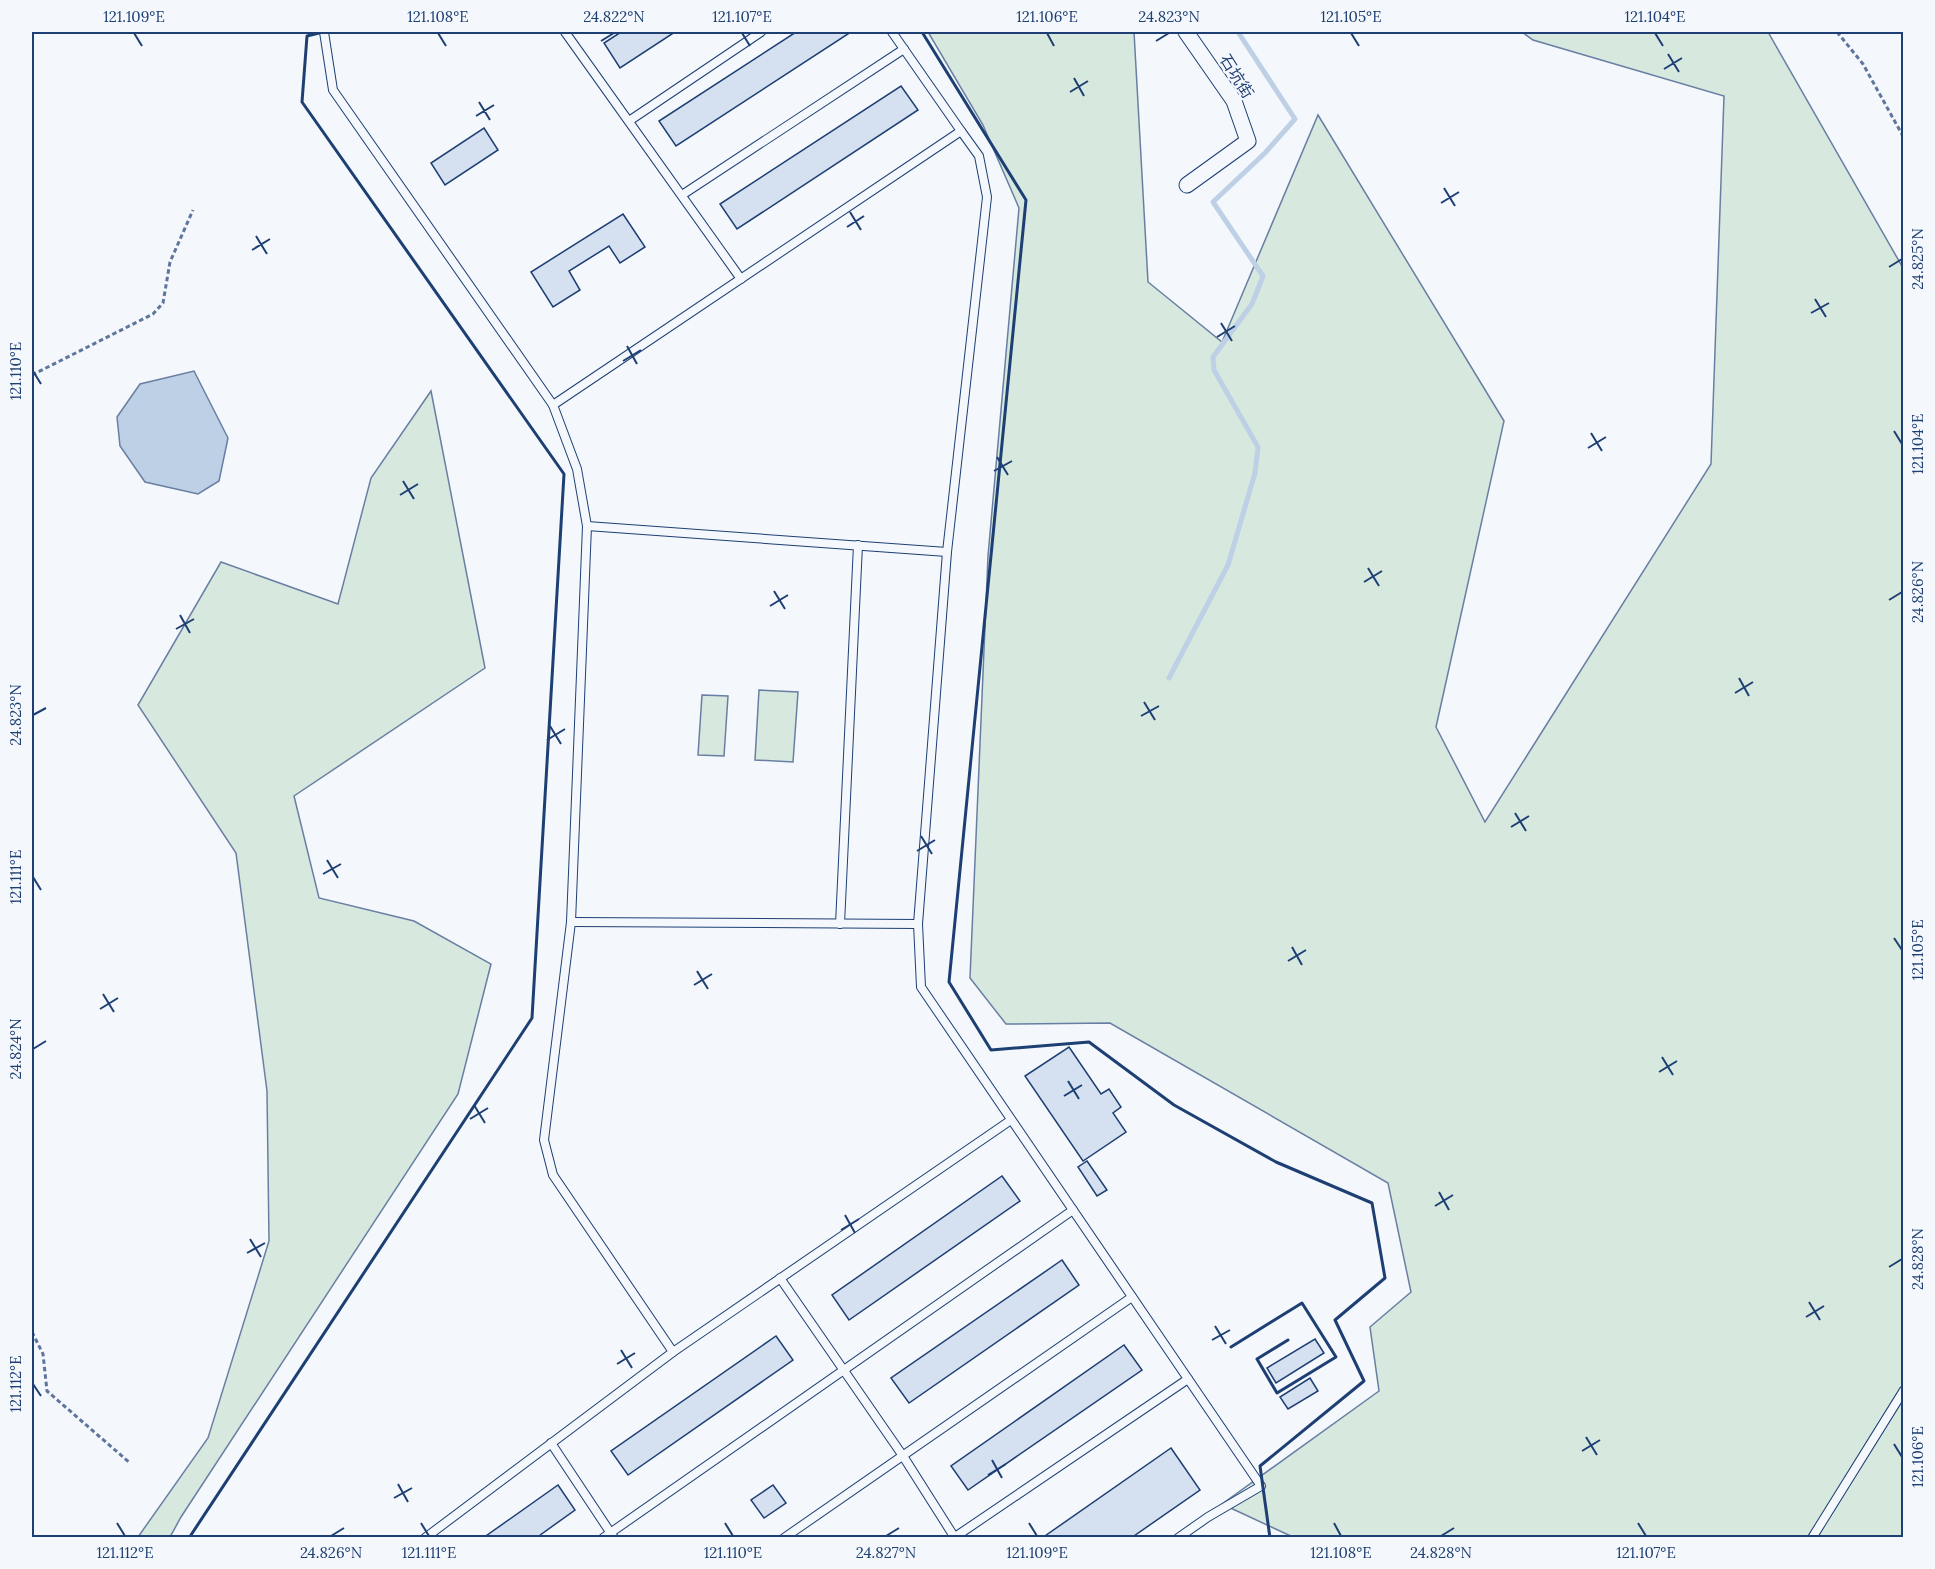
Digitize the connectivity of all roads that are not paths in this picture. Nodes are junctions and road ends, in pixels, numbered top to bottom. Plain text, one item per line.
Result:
1 (324, 32) edge
2 (565, 32) edge
3 (761, 32) edge
4 (892, 32) edge
5 (1186, 32) edge
6 (904, 49) junction
7 (628, 121) junction
8 (961, 131) junction
9 (1187, 185) dead end
10 (682, 195) junction
11 (741, 279) junction
12 (553, 405) junction
13 (587, 526) junction
14 (858, 545) junction
15 (947, 552) junction
16 (571, 922) junction
17 (840, 924) junction
18 (918, 924) junction
19 (1011, 1120) junction
20 (1073, 1209) junction
21 (780, 1278) junction
22 (1132, 1297) junction
23 (673, 1352) junction
24 (843, 1370) junction
25 (1188, 1379) junction
26 (1904, 1389) edge
27 (551, 1443) junction
28 (903, 1456) junction
29 (609, 1536) edge
30 (955, 1537) edge
31 (425, 1538) edge
32 (784, 1538) edge
33 (1178, 1538) edge
34 (1812, 1538) edge

1 - 12 lane
2 - 7 lane
3 - 7 lane
4 - 6 lane
5 - 9 street, 石坑街
6 - 8 lane
6 - 10 lane
7 - 10 lane
8 - 11 lane
8 - 15 lane
10 - 11 lane
11 - 12 lane
12 - 13 lane
13 - 14 lane
13 - 16 lane
14 - 15 lane
14 - 17 lane
15 - 18 lane
16 - 17 lane
16 - 23 lane
17 - 18 lane
18 - 19 lane
19 - 20 lane
19 - 21 lane
20 - 22 lane
20 - 24 lane
21 - 23 lane
21 - 24 lane
22 - 25 lane
22 - 28 lane
23 - 27 lane
24 - 28 lane
24 - 29 lane
25 - 30 lane
25 - 33 lane
26 - 34 lane
27 - 29 lane
27 - 31 lane
28 - 30 lane
28 - 32 lane

